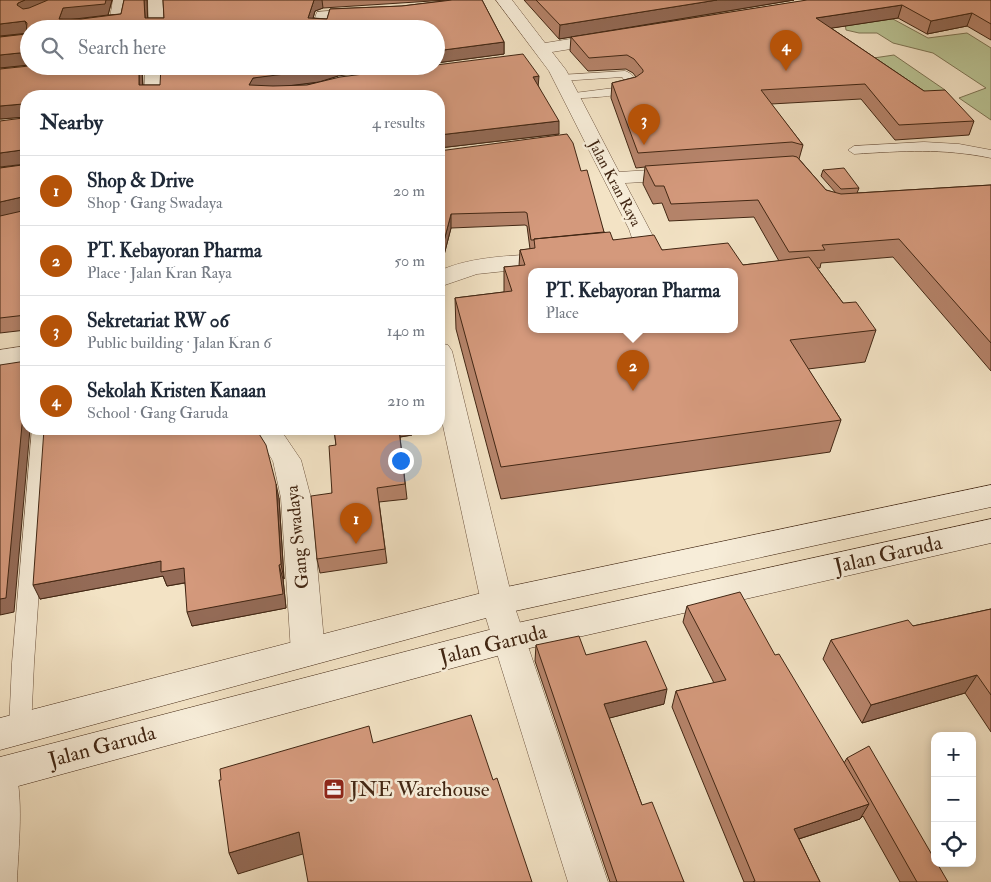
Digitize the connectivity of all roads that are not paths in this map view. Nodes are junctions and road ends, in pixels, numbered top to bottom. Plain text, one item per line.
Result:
1 (121, 0) edge
2 (156, 0) edge
3 (495, 0) edge
4 (383, 12) edge
5 (317, 17) edge
6 (116, 20) edge
7 (157, 20) edge
8 (624, 36) edge
9 (537, 54) junction
10 (154, 75) edge
11 (561, 78) junction
12 (153, 90) edge
13 (570, 96) junction
14 (854, 150) dead end
15 (991, 154) edge
16 (702, 172) edge
17 (612, 178) junction
18 (445, 276) edge
19 (20, 355) edge
20 (0, 358) edge
21 (445, 377) edge
22 (41, 435) edge
23 (270, 435) edge
24 (991, 496) edge
25 (943, 507) junction
26 (978, 534) edge
27 (497, 602) junction
28 (508, 639) junction
29 (308, 652) junction
30 (10, 732) edge
31 (3, 773) edge
32 (4, 882) edge
33 (588, 882) edge

1 - 6 street
2 - 7 street
3 - 9 street, Jalan Kran Raya
4 - 5 street
8 - 9 street
9 - 11 street, Jalan Kran Raya
10 - 12 street
11 - 13 street, Jalan Kran Raya
11 - 13 lane
13 - 17 street, Jalan Kran Raya
14 - 15 lane
16 - 17 street
17 - 18 street, Jalan Kran Raya
19 - 20 street
21 - 27 street
22 - 30 lane
23 - 29 street, Gang Swadaya
24 - 25 street, Jalan Garuda
25 - 26 street
25 - 27 street, Jalan Garuda
26 - 28 street, Jalan Garuda
27 - 28 street
27 - 29 street, Jalan Garuda
28 - 31 street, Jalan Garuda
28 - 33 street
29 - 30 street, Jalan Garuda
31 - 32 lane

